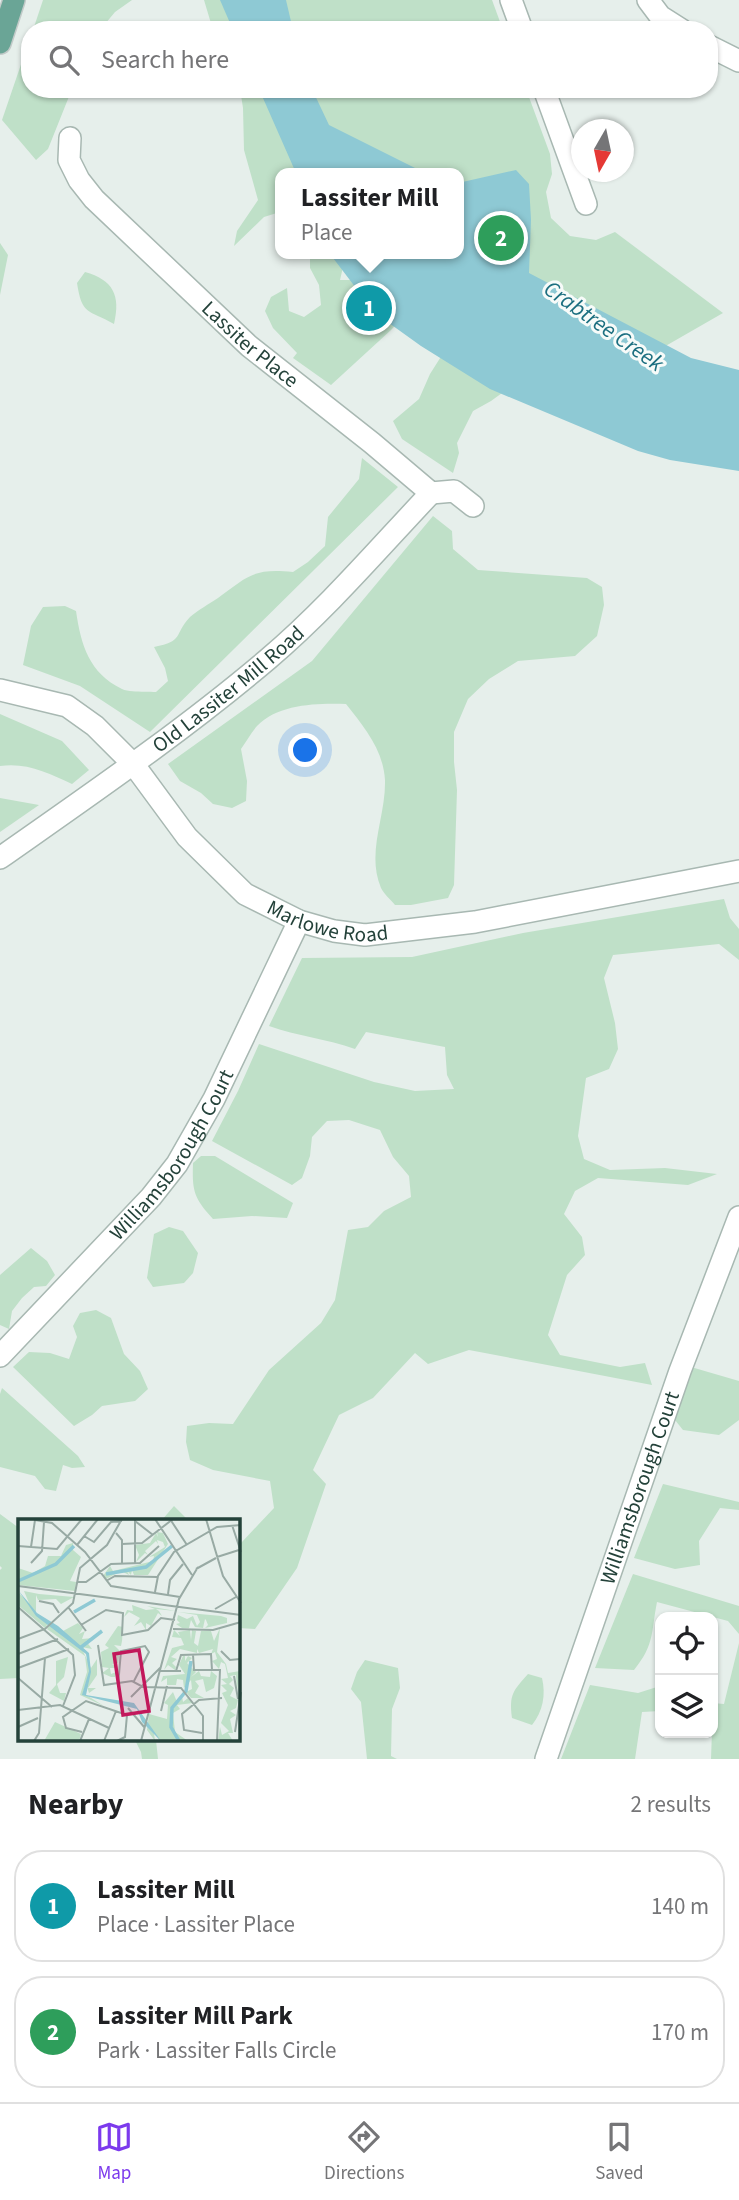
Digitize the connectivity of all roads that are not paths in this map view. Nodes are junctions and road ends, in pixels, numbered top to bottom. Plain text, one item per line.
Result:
1 (14, 0) edge
2 (511, 0) edge
3 (648, 0) edge
4 (519, 21) edge
5 (668, 21) edge
6 (0, 43) edge
7 (718, 50) edge
8 (739, 61) edge
9 (547, 98) edge
10 (70, 138) dead end
11 (586, 204) dead end
12 (431, 493) junction
13 (473, 506) dead end
14 (0, 690) edge
15 (134, 765) junction
16 (0, 858) edge
17 (739, 871) edge
18 (299, 921) junction
19 (739, 1217) edge
20 (0, 1356) edge
21 (546, 1759) edge

1 - 6 main road
2 - 4 street
3 - 5 street
7 - 8 street
9 - 11 street
10 - 12 street, Lassiter Place
12 - 13 street, Lassiter Place
12 - 15 street, Old Lassiter Mill Road
14 - 15 street, Marlowe Road
15 - 16 street, Old Lassiter Mill Road
15 - 18 street, Marlowe Road
17 - 18 street, Marlowe Road
18 - 20 street, Williamsborough Court
19 - 21 street, Williamsborough Court

